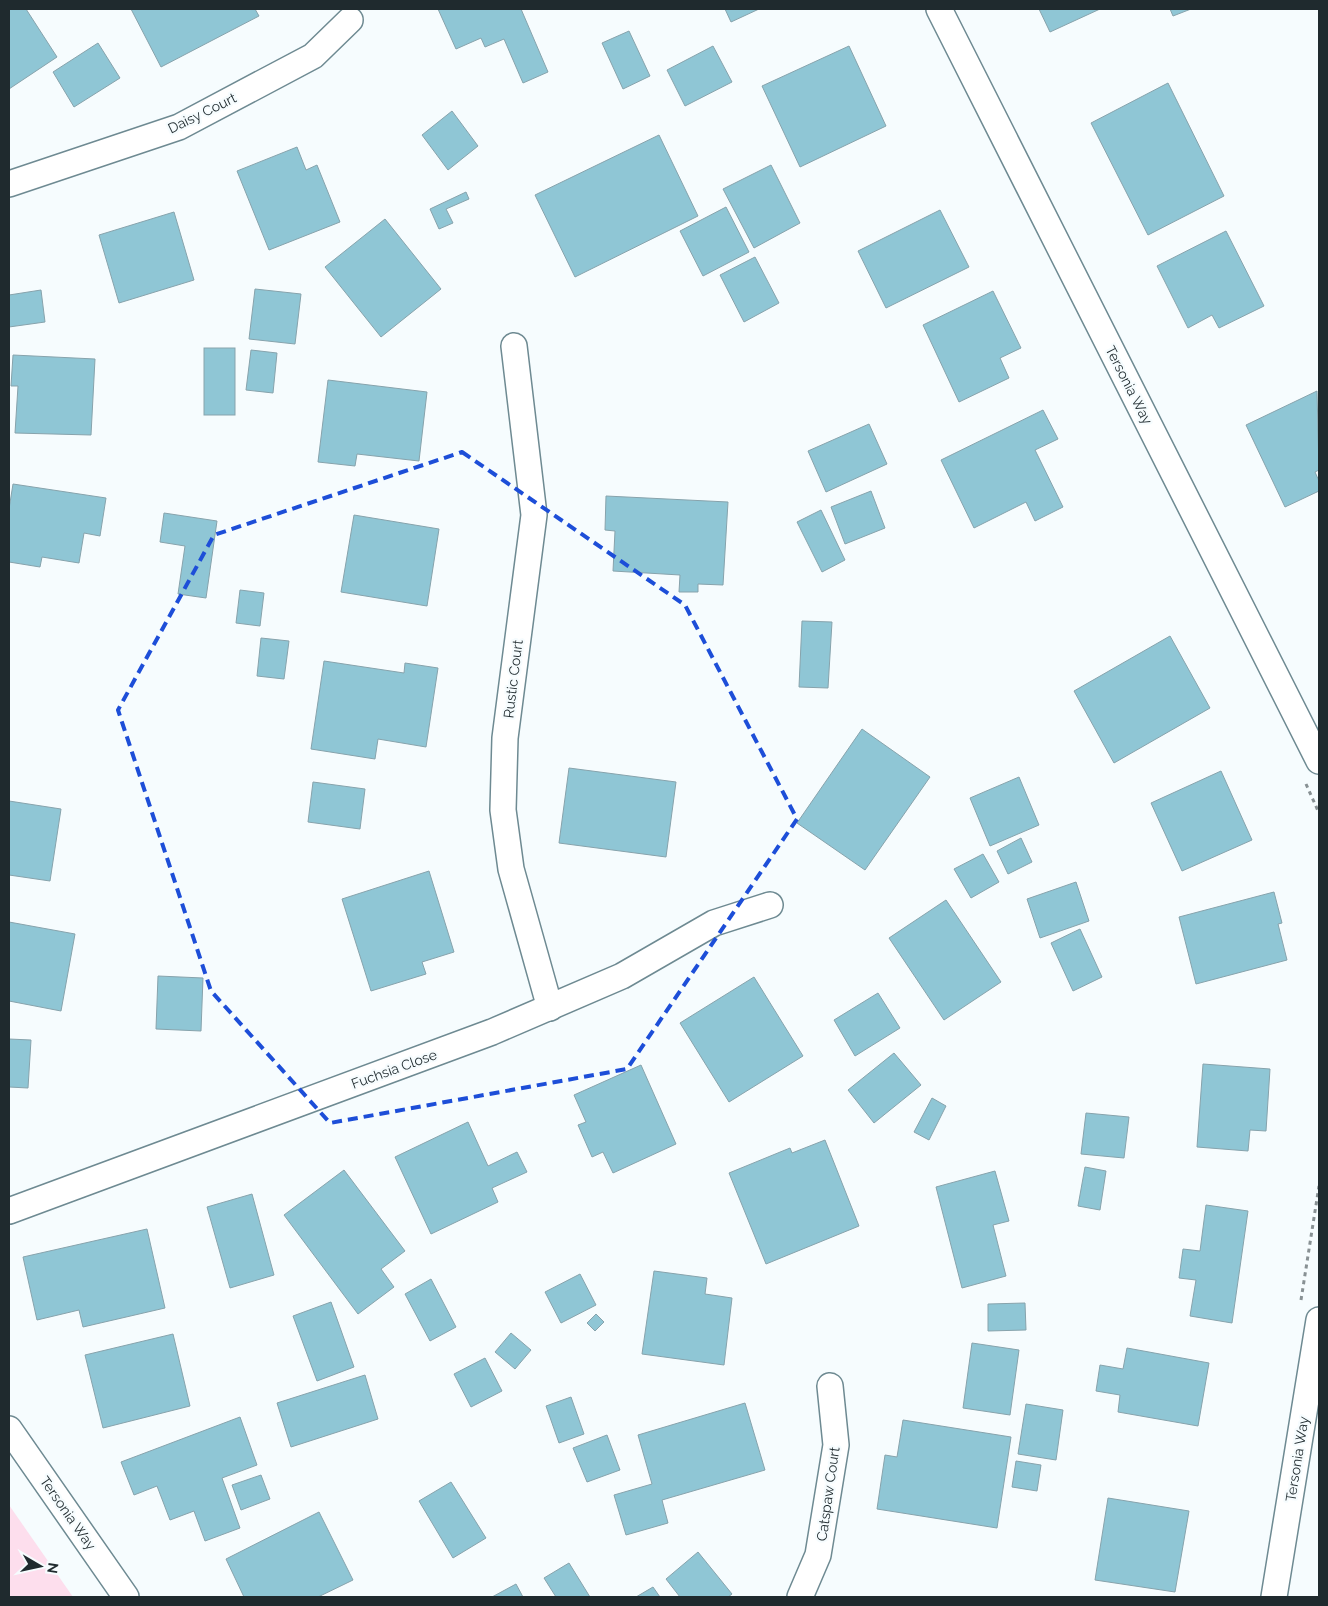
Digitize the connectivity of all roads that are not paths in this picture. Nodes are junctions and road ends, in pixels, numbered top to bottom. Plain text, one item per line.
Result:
1 (939, 9) edge
2 (350, 20) dead end
3 (9, 184) edge
4 (514, 346) dead end
5 (1319, 761) edge
6 (770, 905) dead end
7 (550, 1008) junction
8 (9, 1211) edge
9 (1319, 1320) edge
10 (830, 1386) dead end
11 (9, 1429) edge
12 (126, 1597) edge
13 (800, 1597) edge
14 (1274, 1597) edge

1 - 5 street, Tersonia Way
2 - 3 street, Daisy Court
4 - 7 street, Rustic Court
6 - 7 street, Fuchsia Close
7 - 8 street, Fuchsia Close
9 - 14 street, Tersonia Way
10 - 13 street, Catspaw Court
11 - 12 street, Tersonia Way

